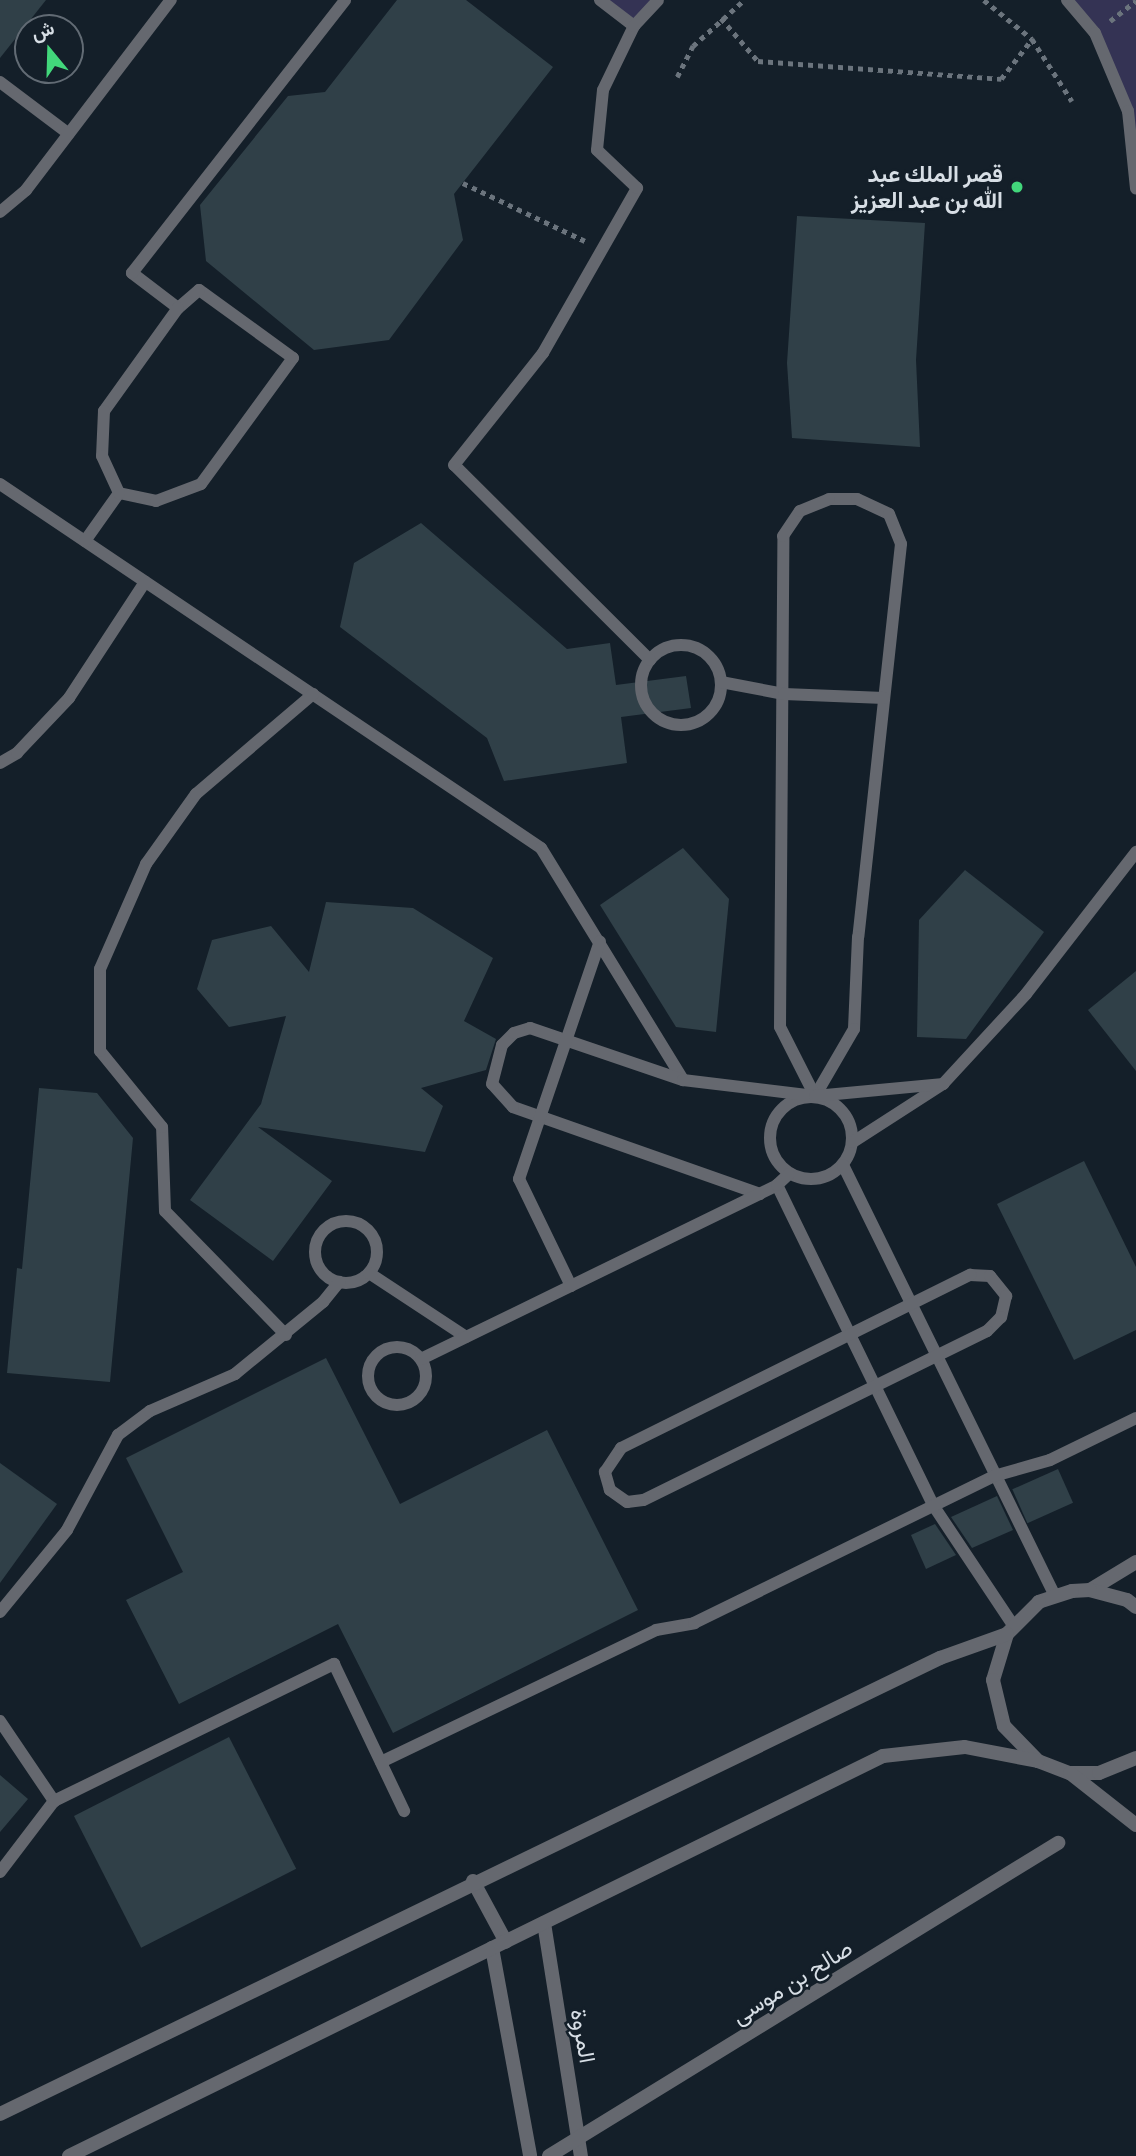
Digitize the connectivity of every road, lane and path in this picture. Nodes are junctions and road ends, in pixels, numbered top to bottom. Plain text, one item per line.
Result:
1 (172, 0) edge
2 (345, 0) edge
3 (600, 0) edge
4 (658, 0) edge
5 (744, 0) edge
6 (984, 0) edge
7 (1067, 0) edge
8 (1136, 1) edge
9 (721, 18) junction
10 (1109, 22) dead end
11 (634, 26) junction
12 (1032, 39) junction
13 (677, 77) dead end
14 (0, 82) edge
15 (1072, 101) dead end
16 (69, 134) junction
17 (463, 183) dead end
18 (1136, 189) edge
19 (0, 212) edge
20 (585, 241) dead end
21 (178, 308) junction
22 (0, 484) edge
23 (120, 493) junction
24 (85, 541) junction
25 (145, 582) junction
26 (650, 660) junction
27 (721, 682) junction
28 (313, 694) junction
29 (784, 694) junction
30 (884, 698) junction
31 (0, 764) edge
32 (1136, 852) edge
33 (600, 941) junction
34 (566, 1037) junction
35 (682, 1080) junction
36 (943, 1084) junction
37 (815, 1096) junction
38 (539, 1119) junction
39 (853, 1142) junction
40 (842, 1165) junction
41 (789, 1174) junction
42 (777, 1185) junction
43 (760, 1194) junction
44 (369, 1273) junction
45 (339, 1282) junction
46 (571, 1286) junction
47 (910, 1304) junction
48 (849, 1333) junction
49 (286, 1335) junction
50 (466, 1337) junction
51 (936, 1357) junction
52 (421, 1359) junction
53 (875, 1386) junction
54 (1136, 1418) edge
55 (994, 1476) junction
56 (933, 1505) junction
57 (1136, 1562) edge
58 (1090, 1590) junction
59 (1055, 1595) junction
60 (1136, 1607) edge
61 (0, 1612) edge
62 (1010, 1629) junction
63 (0, 1721) edge
64 (1136, 1758) edge
65 (1038, 1761) junction
66 (382, 1762) junction
67 (1070, 1773) junction
68 (54, 1801) junction
69 (404, 1811) dead end
70 (1136, 1825) edge
71 (1058, 1843) dead end
72 (0, 1872) edge
73 (473, 1881) junction
74 (544, 1923) junction
75 (499, 1945) junction
76 (0, 2114) edge
77 (579, 2149) edge
78 (69, 2156) edge
79 (530, 2156) edge
80 (549, 2156) edge

1 - 16 lane
2 - 21 lane
3 - 11 lane
4 - 11 lane
5 - 9 path
6 - 12 path
7 - 18 lane
8 - 10 path
9 - 12 path
9 - 13 path
11 - 26 lane
12 - 15 path
14 - 16 lane
16 - 19 lane
17 - 20 path
21 - 23 lane
21 - 23 lane
22 - 24 lane
23 - 24 lane
24 - 25 lane
25 - 28 lane
25 - 31 lane
26 - 27 lane
26 - 27 lane
27 - 29 lane
28 - 33 lane
28 - 49 lane
29 - 30 lane
29 - 30 lane
29 - 37 lane
30 - 37 lane
32 - 36 lane
33 - 34 lane
33 - 35 lane
34 - 35 lane
34 - 38 lane
34 - 38 lane
35 - 37 lane
36 - 37 lane
36 - 39 lane
37 - 39 lane
37 - 41 lane
38 - 43 lane
38 - 46 lane
39 - 40 lane
40 - 41 lane
40 - 47 lane
41 - 42 lane
42 - 43 lane
42 - 48 lane
43 - 46 lane
44 - 45 lane
44 - 45 lane
44 - 50 lane
45 - 49 lane
46 - 50 lane
47 - 48 lane
47 - 51 lane
47 - 51 lane
48 - 53 lane
48 - 53 lane
49 - 61 lane
50 - 52 lane
51 - 53 lane
51 - 55 lane
52 - 52 lane
53 - 56 lane
54 - 55 lane
55 - 56 lane
55 - 59 lane
56 - 62 lane
56 - 66 lane
57 - 58 street
58 - 59 street
58 - 60 street
59 - 62 street
62 - 65 street
62 - 73 street
63 - 68 lane
64 - 67 street
65 - 67 street
65 - 74 street
66 - 68 lane
66 - 69 lane
67 - 70 street
68 - 72 lane
71 - 77 street, صالح بن موسى
73 - 75 street
73 - 76 street
74 - 75 street
74 - 77 street, المروة
75 - 78 street
75 - 79 street
77 - 80 street, صالح بن موسى

